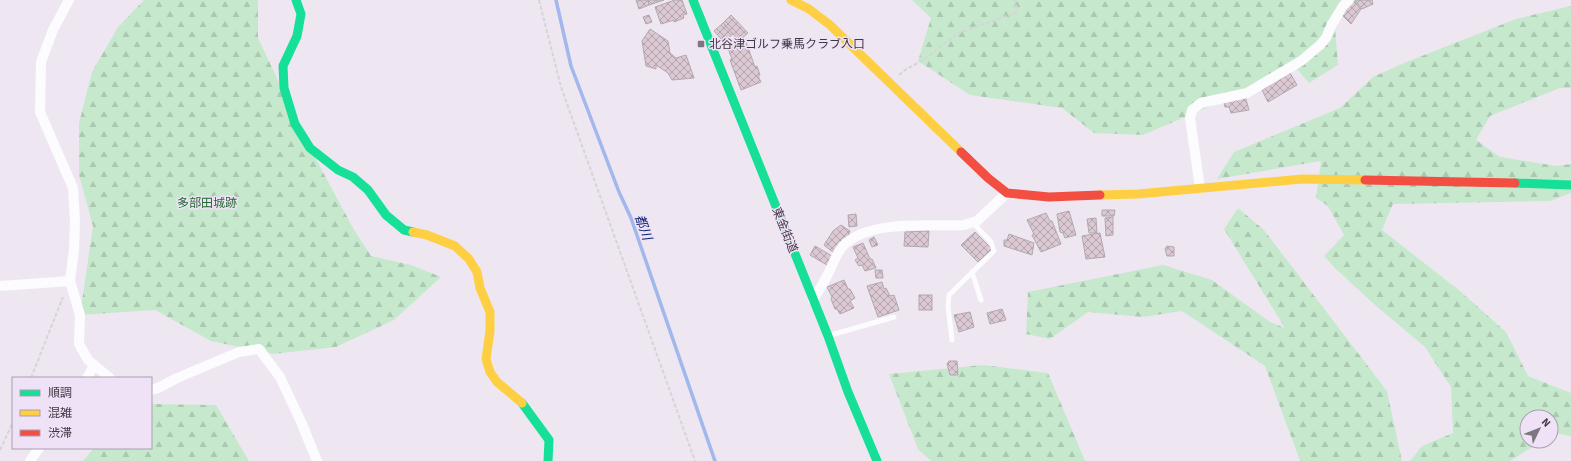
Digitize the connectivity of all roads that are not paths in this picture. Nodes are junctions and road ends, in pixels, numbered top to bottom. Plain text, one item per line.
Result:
1 (69, 0) edge
2 (296, 0) edge
3 (693, 0) edge
4 (790, 0) edge
5 (1349, 0) edge
6 (1571, 185) edge
7 (1200, 188) junction
8 (1007, 193) junction
9 (973, 222) junction
10 (972, 272) junction
11 (70, 281) junction
12 (0, 286) edge
13 (813, 300) junction
14 (982, 300) dead end
15 (894, 317) dead end
16 (828, 336) junction
17 (952, 340) dead end
18 (94, 365) junction
19 (88, 377) edge
20 (109, 377) edge
21 (152, 390) edge
22 (38, 449) edge
23 (30, 461) edge
24 (317, 461) edge
25 (548, 461) edge
26 (877, 461) edge

1 - 11 street
2 - 25 main road
3 - 13 main road, 東金街道
4 - 8 main road
5 - 7 street
6 - 7 main road
7 - 8 main road
8 - 9 street
9 - 10 lane
9 - 13 street
10 - 14 lane
10 - 17 lane
11 - 12 street
11 - 18 street
13 - 16 main road, 東金街道
15 - 16 lane
16 - 26 main road, 東金街道
18 - 19 street
18 - 20 street
21 - 24 street
22 - 23 street

